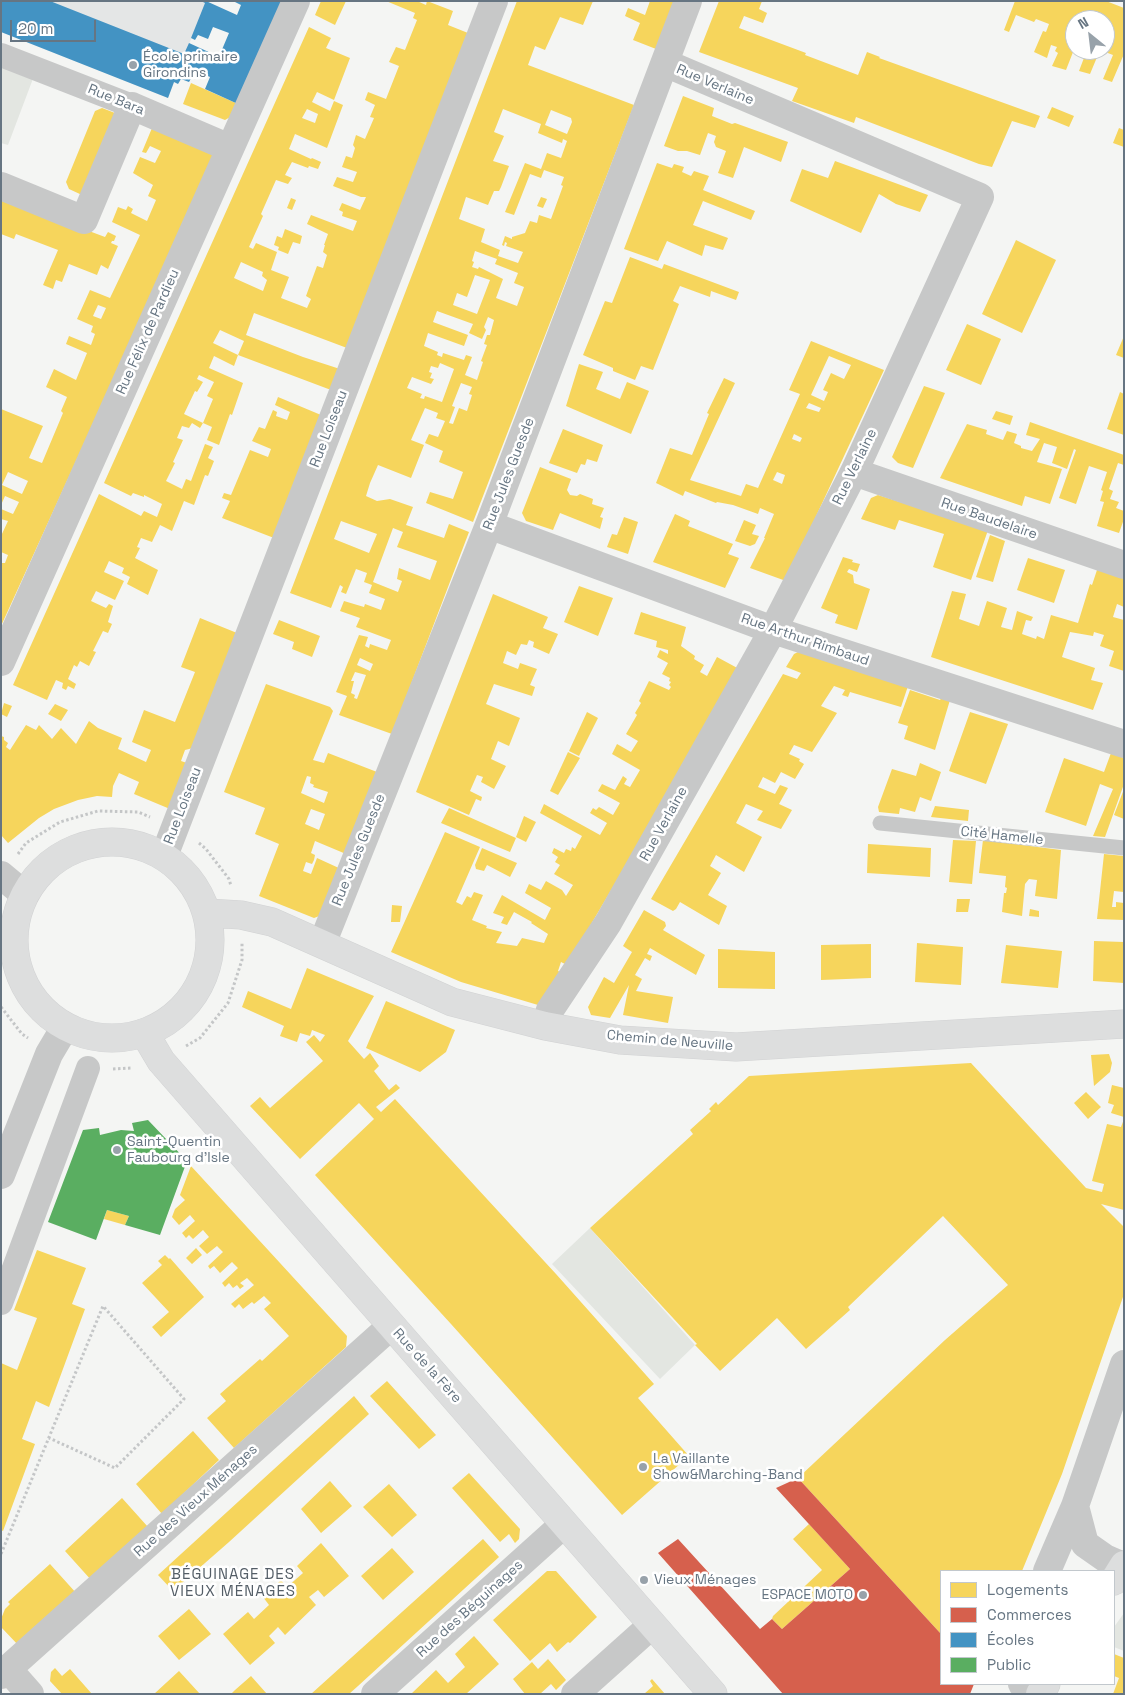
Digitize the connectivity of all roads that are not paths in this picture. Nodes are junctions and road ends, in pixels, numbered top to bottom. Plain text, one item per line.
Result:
1 (296, 1) edge
2 (494, 1) edge
3 (688, 1) edge
4 (1, 55) edge
5 (665, 63) junction
6 (132, 106) junction
7 (230, 148) junction
8 (1, 186) edge
9 (854, 472) junction
10 (490, 525) junction
11 (1124, 565) edge
12 (773, 630) junction
13 (1, 662) edge
14 (1124, 744) edge
15 (880, 824) dead end
16 (1124, 848) edge
17 (164, 856) junction
18 (8, 867) edge
19 (25, 895) junction
20 (208, 913) junction
21 (322, 944) junction
22 (6, 947) edge
23 (1124, 1024) edge
24 (545, 1026) junction
25 (65, 1027) junction
26 (145, 1034) junction
27 (88, 1068) road end
28 (1, 1175) edge
29 (1, 1303) edge
30 (391, 1326) junction
31 (1124, 1364) edge
32 (1074, 1506) junction
33 (564, 1524) junction
34 (1123, 1566) edge
35 (1047, 1570) edge
36 (1115, 1579) edge
37 (652, 1625) junction
38 (5, 1672) edge
39 (1024, 1685) edge
40 (30, 1694) edge
41 (376, 1694) edge
42 (575, 1694) edge
43 (713, 1694) edge
44 (1040, 1694) edge

1 - 7 street, Rue Félix de Pardieu
2 - 17 street, Rue Loiseau
3 - 5 street, Rue Jules Guesde
4 - 6 street, Rue Bara
5 - 9 street, Rue Verlaine
5 - 10 street, Rue Jules Guesde
6 - 7 street, Rue Bara
6 - 8 street
7 - 13 street, Rue Félix de Pardieu
9 - 11 street, Rue Baudelaire
9 - 12 street, Rue Verlaine
10 - 12 street, Rue Arthur Rimbaud
10 - 21 street, Rue Jules Guesde
12 - 14 street, Rue Arthur Rimbaud
12 - 24 street, Rue Verlaine
15 - 16 lane, Cité Hamelle
17 - 19 main road
17 - 20 main road
18 - 19 street
19 - 22 main road
20 - 21 main road, Chemin de Neuville
20 - 26 main road
21 - 24 main road, Chemin de Neuville
22 - 25 main road
23 - 24 main road, Chemin de Neuville
25 - 26 main road
25 - 28 street
26 - 30 main road, Rue de la Fère
27 - 29 street
30 - 33 main road, Rue de la Fère
30 - 38 street, Rue des Vieux Ménages
31 - 32 street
32 - 34 street
32 - 35 street
33 - 37 main road, Rue de la Fère
33 - 41 street, Rue des Béguinages
34 - 36 main road
37 - 42 street
37 - 43 main road, Rue de la Fère
38 - 40 street
39 - 44 street

